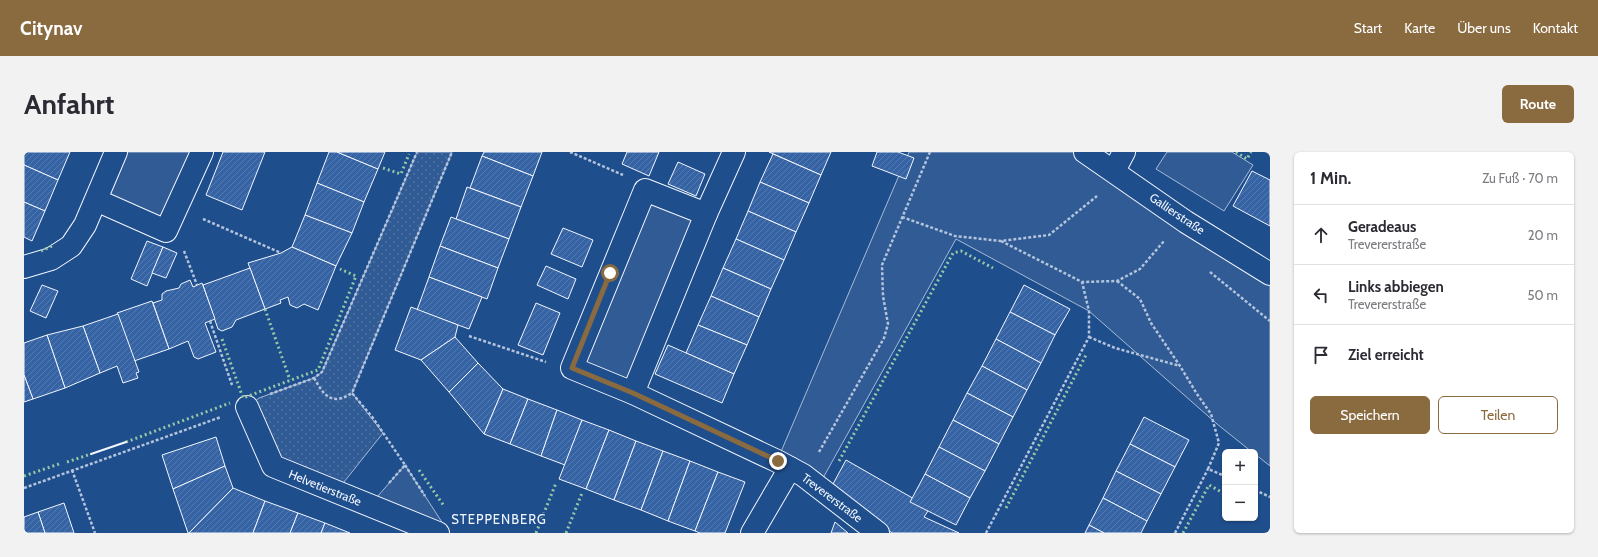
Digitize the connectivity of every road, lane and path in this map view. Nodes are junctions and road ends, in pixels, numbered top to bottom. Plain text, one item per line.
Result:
1 (116, 152) edge
2 (202, 152) edge
3 (417, 152) edge
4 (452, 152) edge
5 (570, 152) edge
6 (734, 152) edge
7 (930, 152) edge
8 (1085, 152) edge
9 (1124, 152) edge
10 (597, 163) dead end
11 (1114, 171) junction
12 (96, 200) junction
13 (177, 207) junction
14 (706, 214) junction
15 (902, 217) junction
16 (166, 231) junction
17 (1168, 236) dead end
18 (1001, 241) junction
19 (282, 253) dead end
20 (24, 268) edge
21 (1270, 274) edge
22 (1117, 281) junction
23 (1082, 282) junction
24 (197, 286) dead end
25 (210, 321) dead end
26 (469, 336) dead end
27 (1089, 337) junction
28 (1180, 366) junction
29 (572, 368) junction
30 (314, 378) junction
31 (352, 393) junction
32 (633, 393) junction
33 (244, 408) junction
34 (1208, 469) junction
35 (72, 470) junction
36 (796, 472) junction
37 (1222, 475) edge
38 (24, 488) edge
39 (1258, 491) edge
40 (1270, 497) edge
41 (370, 505) junction
42 (95, 533) edge
43 (438, 533) edge
44 (752, 533) edge
45 (878, 533) edge
46 (986, 533) edge
47 (1175, 533) edge

1 - 12 street
2 - 13 street
3 - 30 path
4 - 31 path
5 - 10 path
6 - 14 street
7 - 15 path
8 - 11 street, Gallierstraße
9 - 11 street
11 - 18 path
11 - 21 street, Gallierstraße
12 - 16 street
12 - 20 street
13 - 16 street
13 - 19 path
14 - 29 street
14 - 32 street
15 - 18 path
15 - 36 path
16 - 24 path
17 - 22 path
18 - 23 path
22 - 23 path
22 - 28 path
23 - 27 path
25 - 33 path
26 - 29 path
27 - 28 path
27 - 46 path
28 - 34 path
29 - 32 street, Trevererstraße
30 - 31 path
30 - 33 path
31 - 41 path
32 - 36 street, Trevererstraße
33 - 35 path
33 - 41 street, Helvetierstraße
34 - 37 path
34 - 47 path
35 - 38 path
35 - 42 path
36 - 44 street
36 - 45 street, Trevererstraße
39 - 40 path
41 - 43 street, Helvetierstraße

